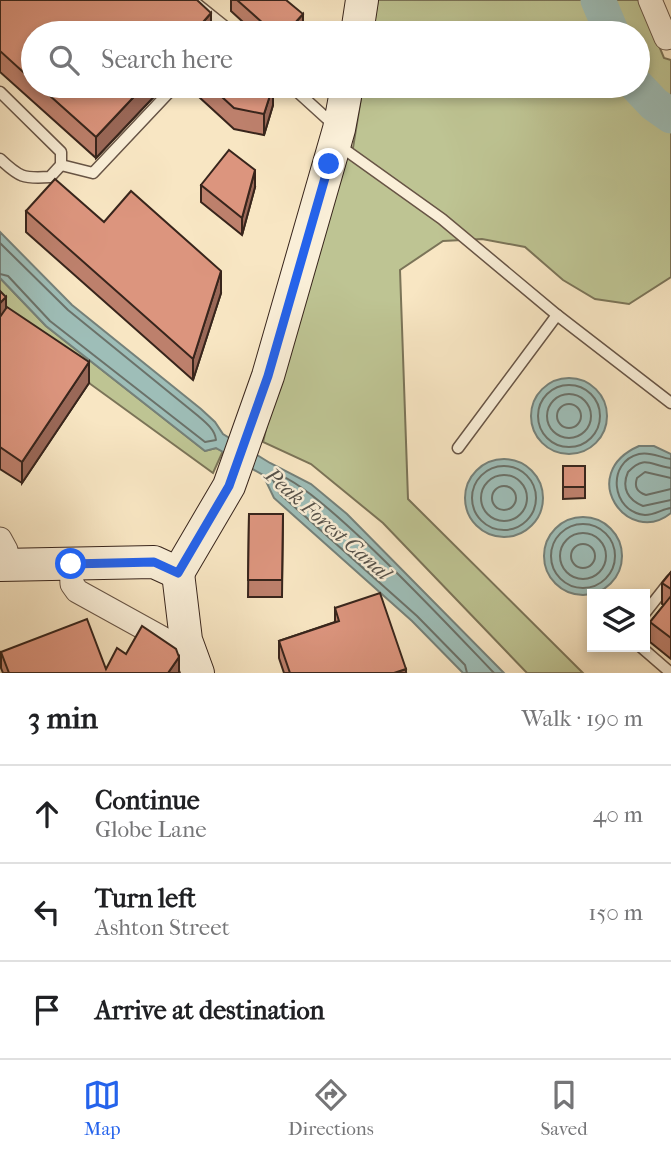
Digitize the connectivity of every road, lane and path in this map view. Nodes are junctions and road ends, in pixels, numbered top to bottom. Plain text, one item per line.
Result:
1 (192, 0) edge
2 (362, 0) edge
3 (650, 0) edge
4 (216, 21) edge
5 (359, 21) edge
6 (671, 37) edge
7 (0, 92) edge
8 (164, 98) edge
9 (302, 98) edge
10 (345, 98) edge
11 (337, 136) junction
12 (0, 159) edge
13 (61, 165) junction
14 (557, 315) junction
15 (671, 403) edge
16 (458, 447) dead end
17 (3, 556) edge
18 (71, 564) junction
19 (178, 573) junction
20 (671, 580) edge
21 (650, 607) edge
22 (647, 652) edge
23 (195, 663) edge
24 (671, 673) edge

1 - 4 lane
2 - 5 main road
3 - 6 street
7 - 13 lane
8 - 13 lane
9 - 11 lane
10 - 11 main road
11 - 14 lane
11 - 19 main road
12 - 13 lane
14 - 15 lane
14 - 16 lane
17 - 18 main road
18 - 19 main road
18 - 23 street
19 - 23 main road
20 - 21 lane
22 - 24 lane

